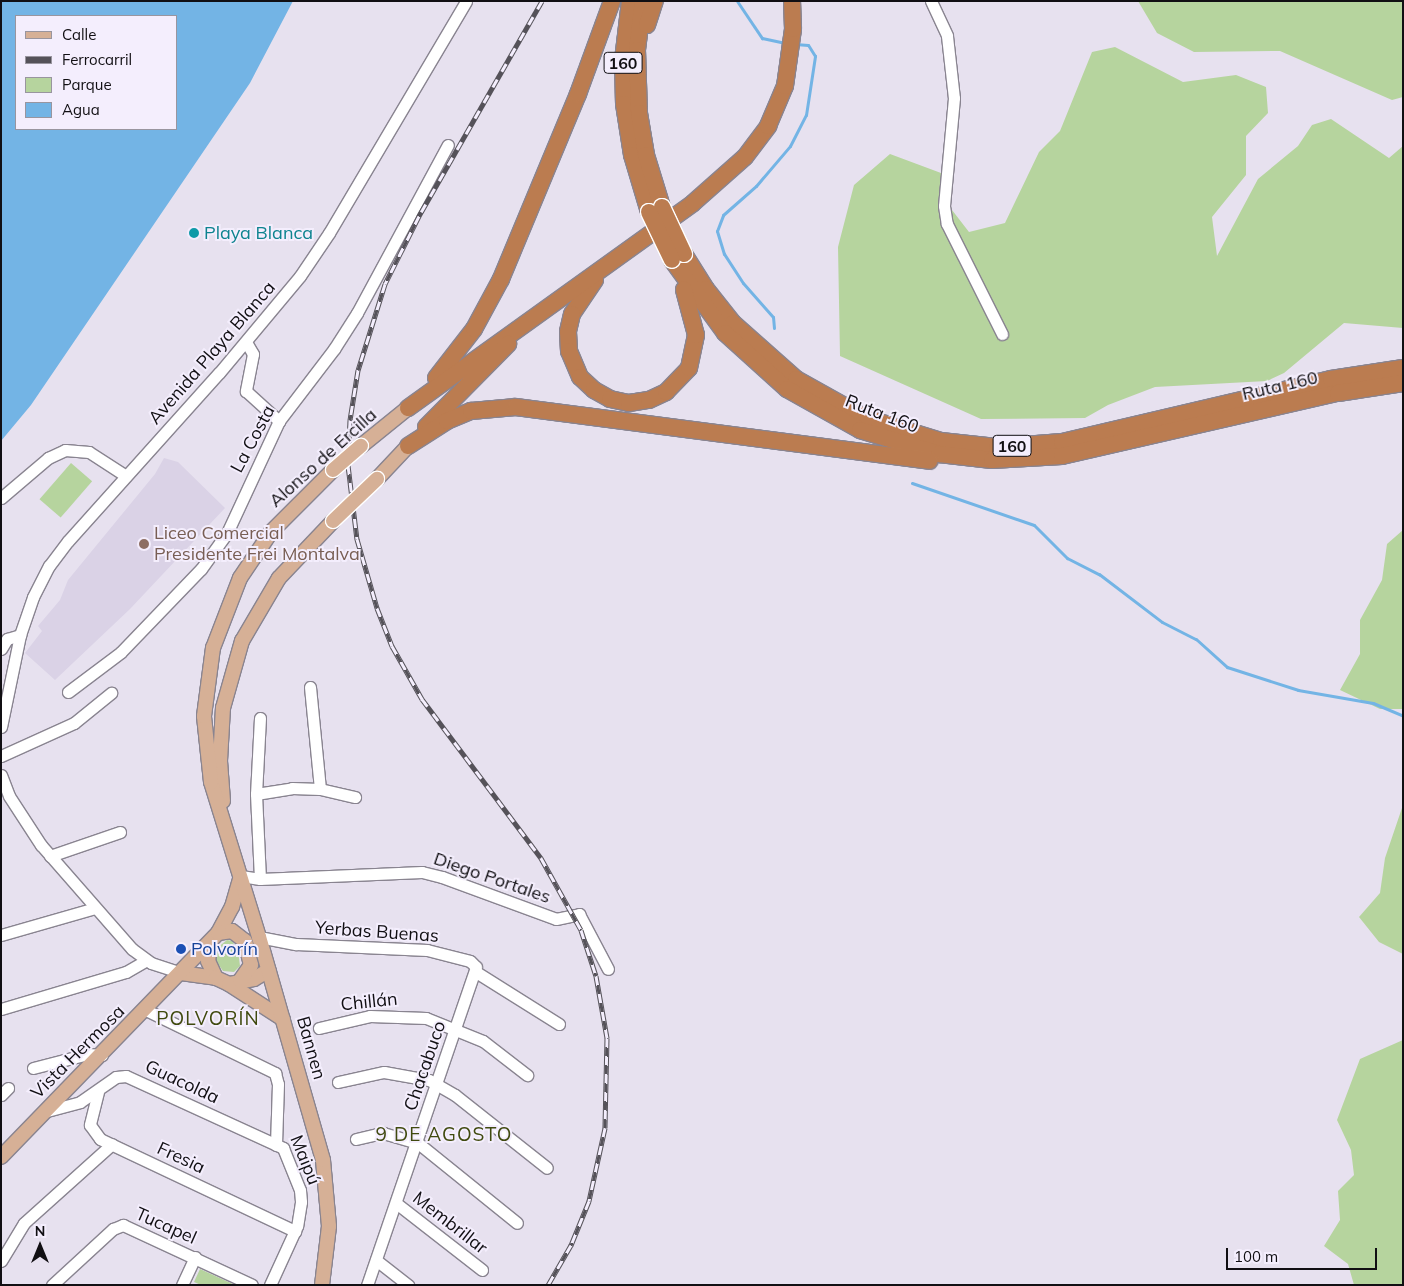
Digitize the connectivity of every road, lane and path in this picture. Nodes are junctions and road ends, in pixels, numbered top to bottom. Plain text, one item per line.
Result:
1 (466, 1) edge
2 (612, 1) edge
3 (630, 1) edge
4 (643, 1) edge
5 (655, 1) edge
6 (781, 1) edge
7 (792, 1) edge
8 (931, 1) edge
9 (792, 42) junction
10 (636, 72) junction
11 (448, 145) dead end
12 (656, 210) junction
13 (678, 257) junction
14 (609, 262) junction
15 (541, 313) junction
16 (1002, 334) dead end
17 (246, 342) junction
18 (1403, 368) edge
19 (1403, 383) edge
20 (408, 408) junction
21 (279, 421) junction
22 (408, 446) junction
23 (992, 460) junction
24 (126, 476) junction
25 (1, 498) edge
26 (20, 635) junction
27 (1, 649) edge
28 (310, 687) dead end
29 (68, 692) dead end
30 (111, 693) dead end
31 (260, 718) dead end
32 (1, 727) edge
33 (1, 756) edge
34 (1, 775) edge
35 (320, 789) junction
36 (256, 794) junction
37 (355, 797) dead end
38 (226, 826) junction
39 (120, 832) dead end
40 (50, 856) junction
41 (241, 876) junction
42 (260, 880) junction
43 (95, 908) junction
44 (235, 932) junction
45 (1, 935) edge
46 (260, 937) junction
47 (214, 938) junction
48 (145, 961) junction
49 (608, 969) dead end
50 (269, 970) junction
51 (476, 972) junction
52 (181, 973) junction
53 (216, 978) junction
54 (235, 982) junction
55 (1, 1009) edge
56 (146, 1010) junction
57 (283, 1019) junction
58 (559, 1024) dead end
59 (319, 1028) dead end
60 (457, 1028) junction
61 (102, 1054) junction
62 (32, 1068) dead end
63 (527, 1075) dead end
64 (338, 1082) dead end
65 (438, 1084) junction
66 (98, 1092) junction
67 (46, 1111) junction
68 (356, 1139) dead end
69 (418, 1143) junction
70 (112, 1144) junction
71 (276, 1145) junction
72 (1, 1157) edge
73 (548, 1168) dead end
74 (396, 1203) junction
75 (517, 1223) dead end
76 (295, 1231) junction
77 (195, 1257) junction
78 (376, 1260) junction
79 (1, 1261) edge
80 (482, 1270) dead end
81 (52, 1285) edge
82 (182, 1285) edge
83 (252, 1285) edge
84 (270, 1285) edge
85 (322, 1285) edge
86 (367, 1285) edge
87 (408, 1285) edge

1 - 17 street, Avenida Playa Blanca
2 - 20 highway
3 - 12 highway, Ruta 160 / 160
4 - 10 highway, Ruta 160 / 160
5 - 10 highway
6 - 9 highway
7 - 9 highway
8 - 16 street
9 - 14 highway
10 - 12 highway, Ruta 160 / 160
11 - 21 street, La Costa
12 - 13 highway, Ruta 160 / 160, bridge
13 - 14 highway
13 - 18 highway, Ruta 160 / 160
13 - 23 highway, Ruta 160 / 160
14 - 15 highway
15 - 20 highway
15 - 22 highway
17 - 21 street
17 - 24 street, Avenida Playa Blanca
19 - 23 highway, Ruta 160 / 160
20 - 38 main road, Alonso de Ercilla, bridge
21 - 29 street, La Costa
22 - 23 highway
22 - 38 main road, bridge
24 - 25 street
24 - 26 street, Avenida Playa Blanca
26 - 27 street
26 - 32 street, Avenida Playa Blanca
28 - 35 street
30 - 33 street
31 - 36 street
34 - 40 street
35 - 36 street
35 - 37 street
36 - 42 street
38 - 41 main road, Bannen
39 - 40 street
40 - 43 street
41 - 42 street, Diego Portales
41 - 46 main road, Bannen
41 - 47 main road
42 - 49 street, Diego Portales
43 - 45 street
43 - 48 street
44 - 46 main road
44 - 47 main road
44 - 54 main road
46 - 50 main road, Bannen
46 - 51 street, Yerbas Buenas
47 - 52 main road, Vista Hermosa
47 - 53 main road
48 - 52 street
48 - 55 street
50 - 54 main road
50 - 57 main road, Bannen
51 - 58 street, Yerbas Buenas
51 - 60 street, Chacabuco
52 - 53 main road
52 - 56 main road, Vista Hermosa
53 - 54 main road
54 - 57 main road
56 - 61 main road, Vista Hermosa
56 - 71 street, Maipú
57 - 85 main road, Bannen
59 - 60 street, Chillán
60 - 63 street, Chillán
60 - 65 street, Chacabuco
61 - 62 street
61 - 67 main road, Vista Hermosa
64 - 65 street
65 - 69 street, Chacabuco
65 - 73 street
66 - 67 street, Guacolda
66 - 70 street, Fresia
66 - 71 street, Guacolda
67 - 72 main road, Vista Hermosa
68 - 69 street
69 - 74 street, Chacabuco
69 - 75 street
70 - 76 street, Fresia
70 - 79 street
71 - 76 street, Maipú
74 - 78 street, Chacabuco
74 - 80 street, Membrillar
76 - 84 street, Maipú
77 - 81 street, Tucapel
77 - 82 street
77 - 83 street, Tucapel
78 - 86 street, Chacabuco
78 - 87 street

